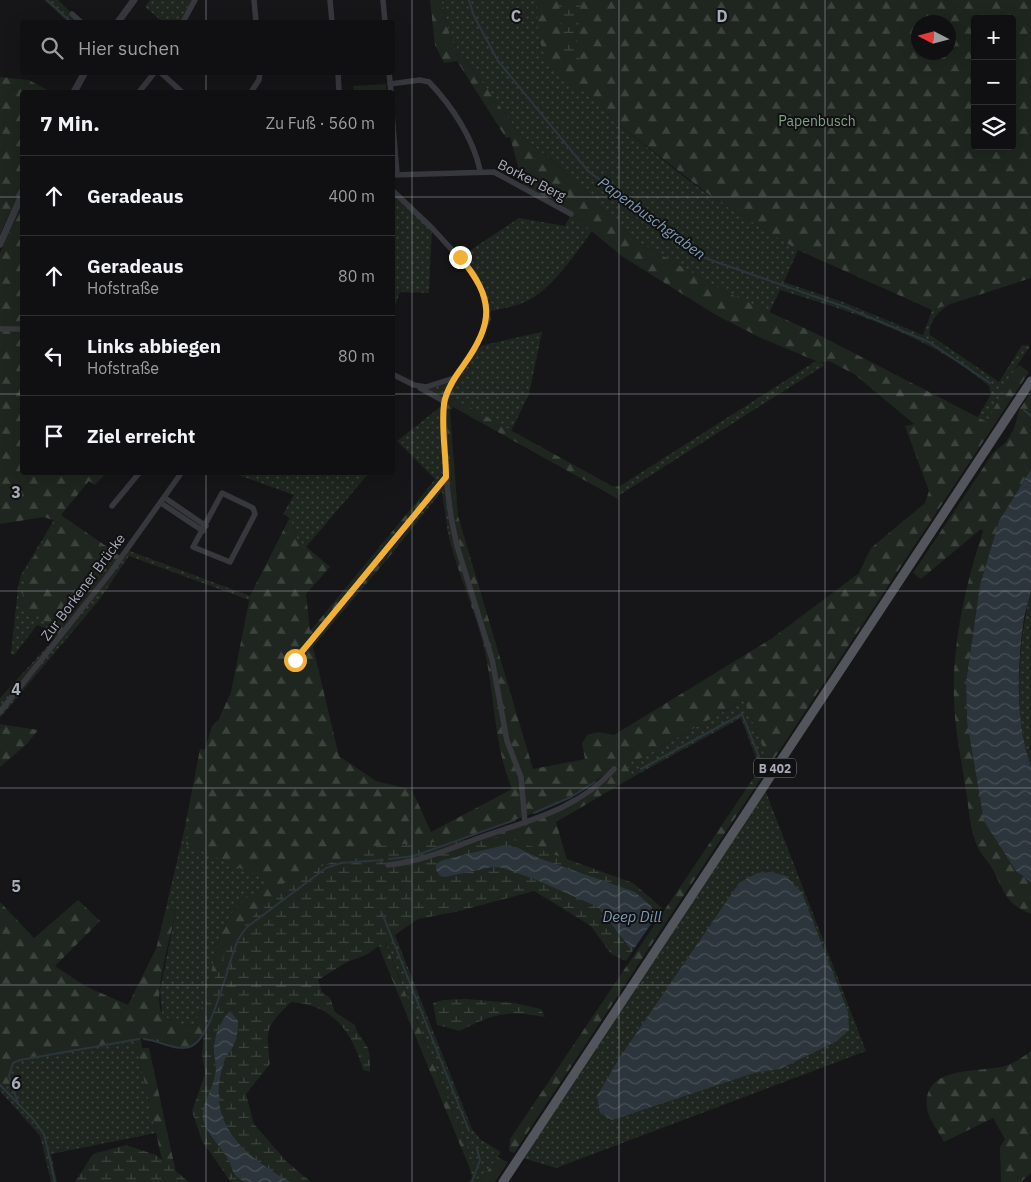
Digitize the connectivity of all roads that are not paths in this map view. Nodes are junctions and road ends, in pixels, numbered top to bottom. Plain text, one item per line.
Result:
1 (134, 0) edge
2 (196, 0) edge
3 (254, 0) edge
4 (330, 0) edge
5 (382, 0) edge
6 (72, 14) dead end
7 (79, 20) edge
8 (119, 20) edge
9 (184, 20) edge
10 (256, 20) edge
11 (332, 20) edge
12 (385, 20) edge
13 (82, 75) edge
14 (153, 75) edge
15 (163, 75) edge
16 (260, 75) edge
17 (338, 75) edge
18 (389, 75) edge
19 (390, 84) junction
20 (75, 90) edge
21 (141, 90) edge
22 (180, 90) edge
23 (252, 90) edge
24 (340, 90) edge
25 (391, 90) edge
26 (480, 170) junction
27 (395, 174) edge
28 (395, 193) edge
29 (20, 199) edge
30 (571, 214) dead end
31 (0, 244) edge
32 (0, 328) edge
33 (20, 329) edge
34 (395, 375) edge
35 (454, 378) junction
36 (1031, 381) edge
37 (414, 384) junction
38 (444, 404) junction
39 (138, 475) edge
40 (180, 475) edge
41 (446, 477) junction
42 (163, 501) junction
43 (112, 506) dead end
44 (204, 528) junction
45 (295, 660) dead end
46 (0, 712) edge
47 (614, 769) dead end
48 (525, 823) junction
49 (388, 865) dead end
50 (503, 1182) edge

1 - 8 street
2 - 9 street
3 - 10 street
4 - 11 street
5 - 12 street
6 - 7 street
13 - 20 street
14 - 21 street
15 - 22 street
16 - 23 street
17 - 24 street
18 - 19 street
19 - 25 street
19 - 26 street, Borker Berg
26 - 27 street, Borker Berg
26 - 30 street, Borker Berg
28 - 35 street
29 - 31 street
32 - 33 street
34 - 37 street
35 - 37 street
35 - 38 street
36 - 50 main road, B 402
37 - 38 street
38 - 41 street
39 - 43 street
40 - 42 street, Zur Borkener Brücke
41 - 45 street
41 - 48 street
42 - 44 street
42 - 46 street, Zur Borkener Brücke
44 - 44 street
47 - 48 street
48 - 49 street

